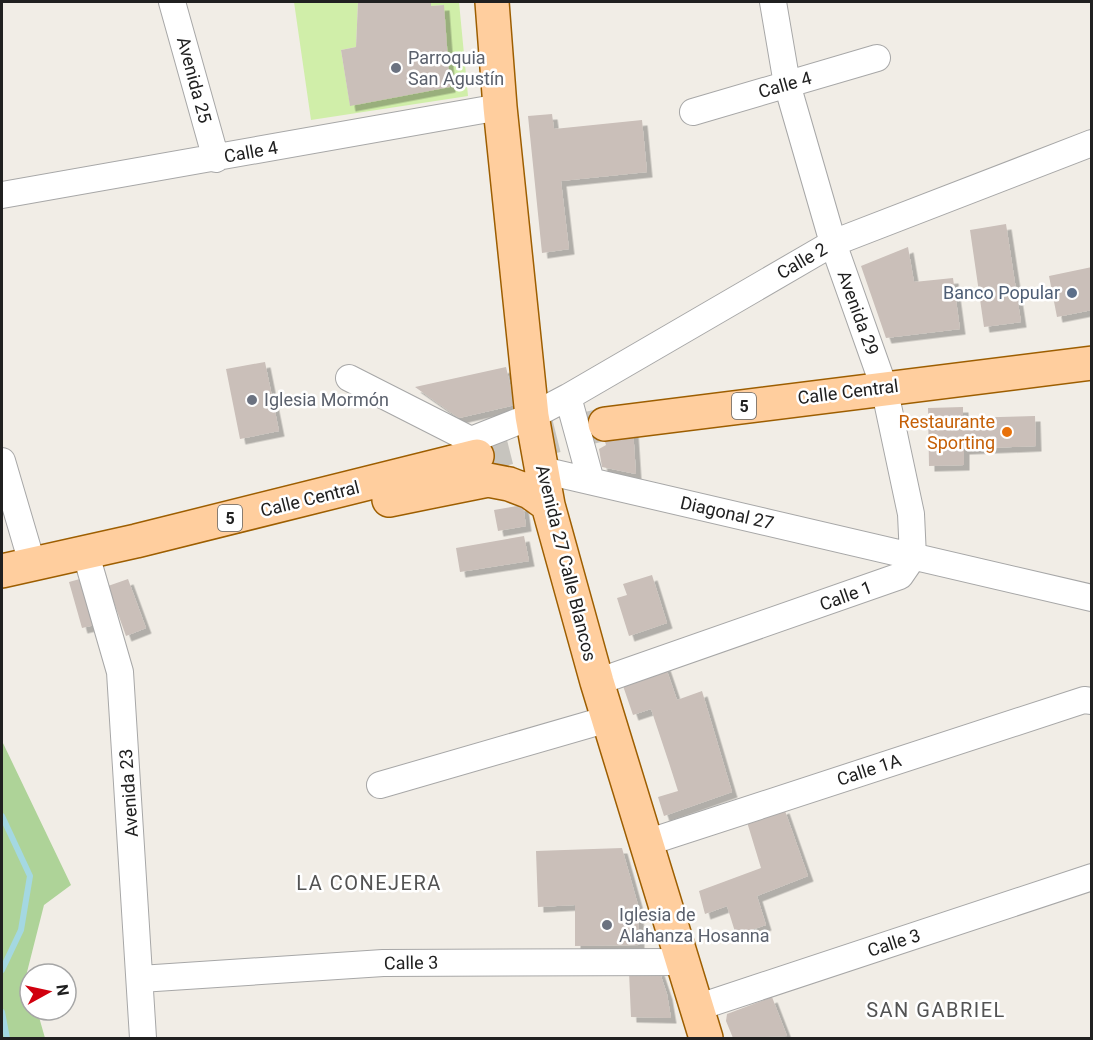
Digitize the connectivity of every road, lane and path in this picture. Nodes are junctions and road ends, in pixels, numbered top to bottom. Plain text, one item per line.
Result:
1 (172, 2) edge
2 (492, 2) edge
3 (773, 2) edge
4 (877, 58) dead end
5 (788, 84) junction
6 (500, 107) junction
7 (693, 112) dead end
8 (1086, 150) edge
9 (216, 159) junction
10 (2, 195) edge
11 (833, 243) junction
12 (1092, 363) edge
13 (349, 378) dead end
14 (884, 387) junction
15 (568, 397) junction
16 (532, 416) junction
17 (605, 424) tunnel mouth
18 (474, 448) junction
19 (2, 461) edge
20 (542, 470) junction
21 (591, 481) junction
22 (548, 505) junction
23 (136, 541) junction
24 (85, 551) junction
25 (913, 557) junction
26 (17, 568) edge
27 (1092, 598) edge
28 (597, 682) junction
29 (1092, 701) edge
30 (608, 719) junction
31 (380, 784) dead end
32 (646, 843) junction
33 (1092, 877) edge
34 (682, 962) junction
35 (140, 979) junction
36 (696, 1008) junction
37 (143, 1038) edge
38 (706, 1038) edge

1 - 9 street, Avenida 25
2 - 6 main road, Avenida 27 Calle Blancos
3 - 5 street, Avenida 29
4 - 5 street, Calle 4
5 - 7 street, Calle 4
5 - 11 street, Avenida 29
6 - 9 street, Calle 4
6 - 16 main road, Avenida 27 Calle Blancos
8 - 11 street, Calle 2
9 - 10 street, Calle 4
11 - 14 street, Avenida 29
11 - 15 street, Calle 2
12 - 14 main road, Calle Central / 5
13 - 18 street
14 - 17 main road, Calle Central / 5
14 - 25 street, Avenida 29
15 - 16 street, Calle 2
15 - 21 street
16 - 18 street, Calle 2
16 - 20 main road, Avenida 27 Calle Blancos
18 - 23 main road, Calle Central / 5
19 - 26 street
20 - 21 street, Diagonal 27
20 - 22 main road, Avenida 27 Calle Blancos
21 - 25 street, Diagonal 27
22 - 23 main road
22 - 28 main road, Avenida 27 Calle Blancos
23 - 24 main road, Calle Central / 5
24 - 26 main road, Calle Central / 5
24 - 35 street, Avenida 23
25 - 27 street
25 - 28 street, Calle 1
28 - 30 main road, Avenida 27 Calle Blancos
29 - 32 street, Calle 1A
30 - 31 street
30 - 32 main road, Avenida 27 Calle Blancos
32 - 34 main road, Avenida 27 Calle Blancos
33 - 36 street, Calle 3
34 - 35 street, Calle 3
34 - 36 main road, Avenida 27 Calle Blancos
35 - 37 street, Avenida 23
36 - 38 main road, Avenida 27 Calle Blancos

